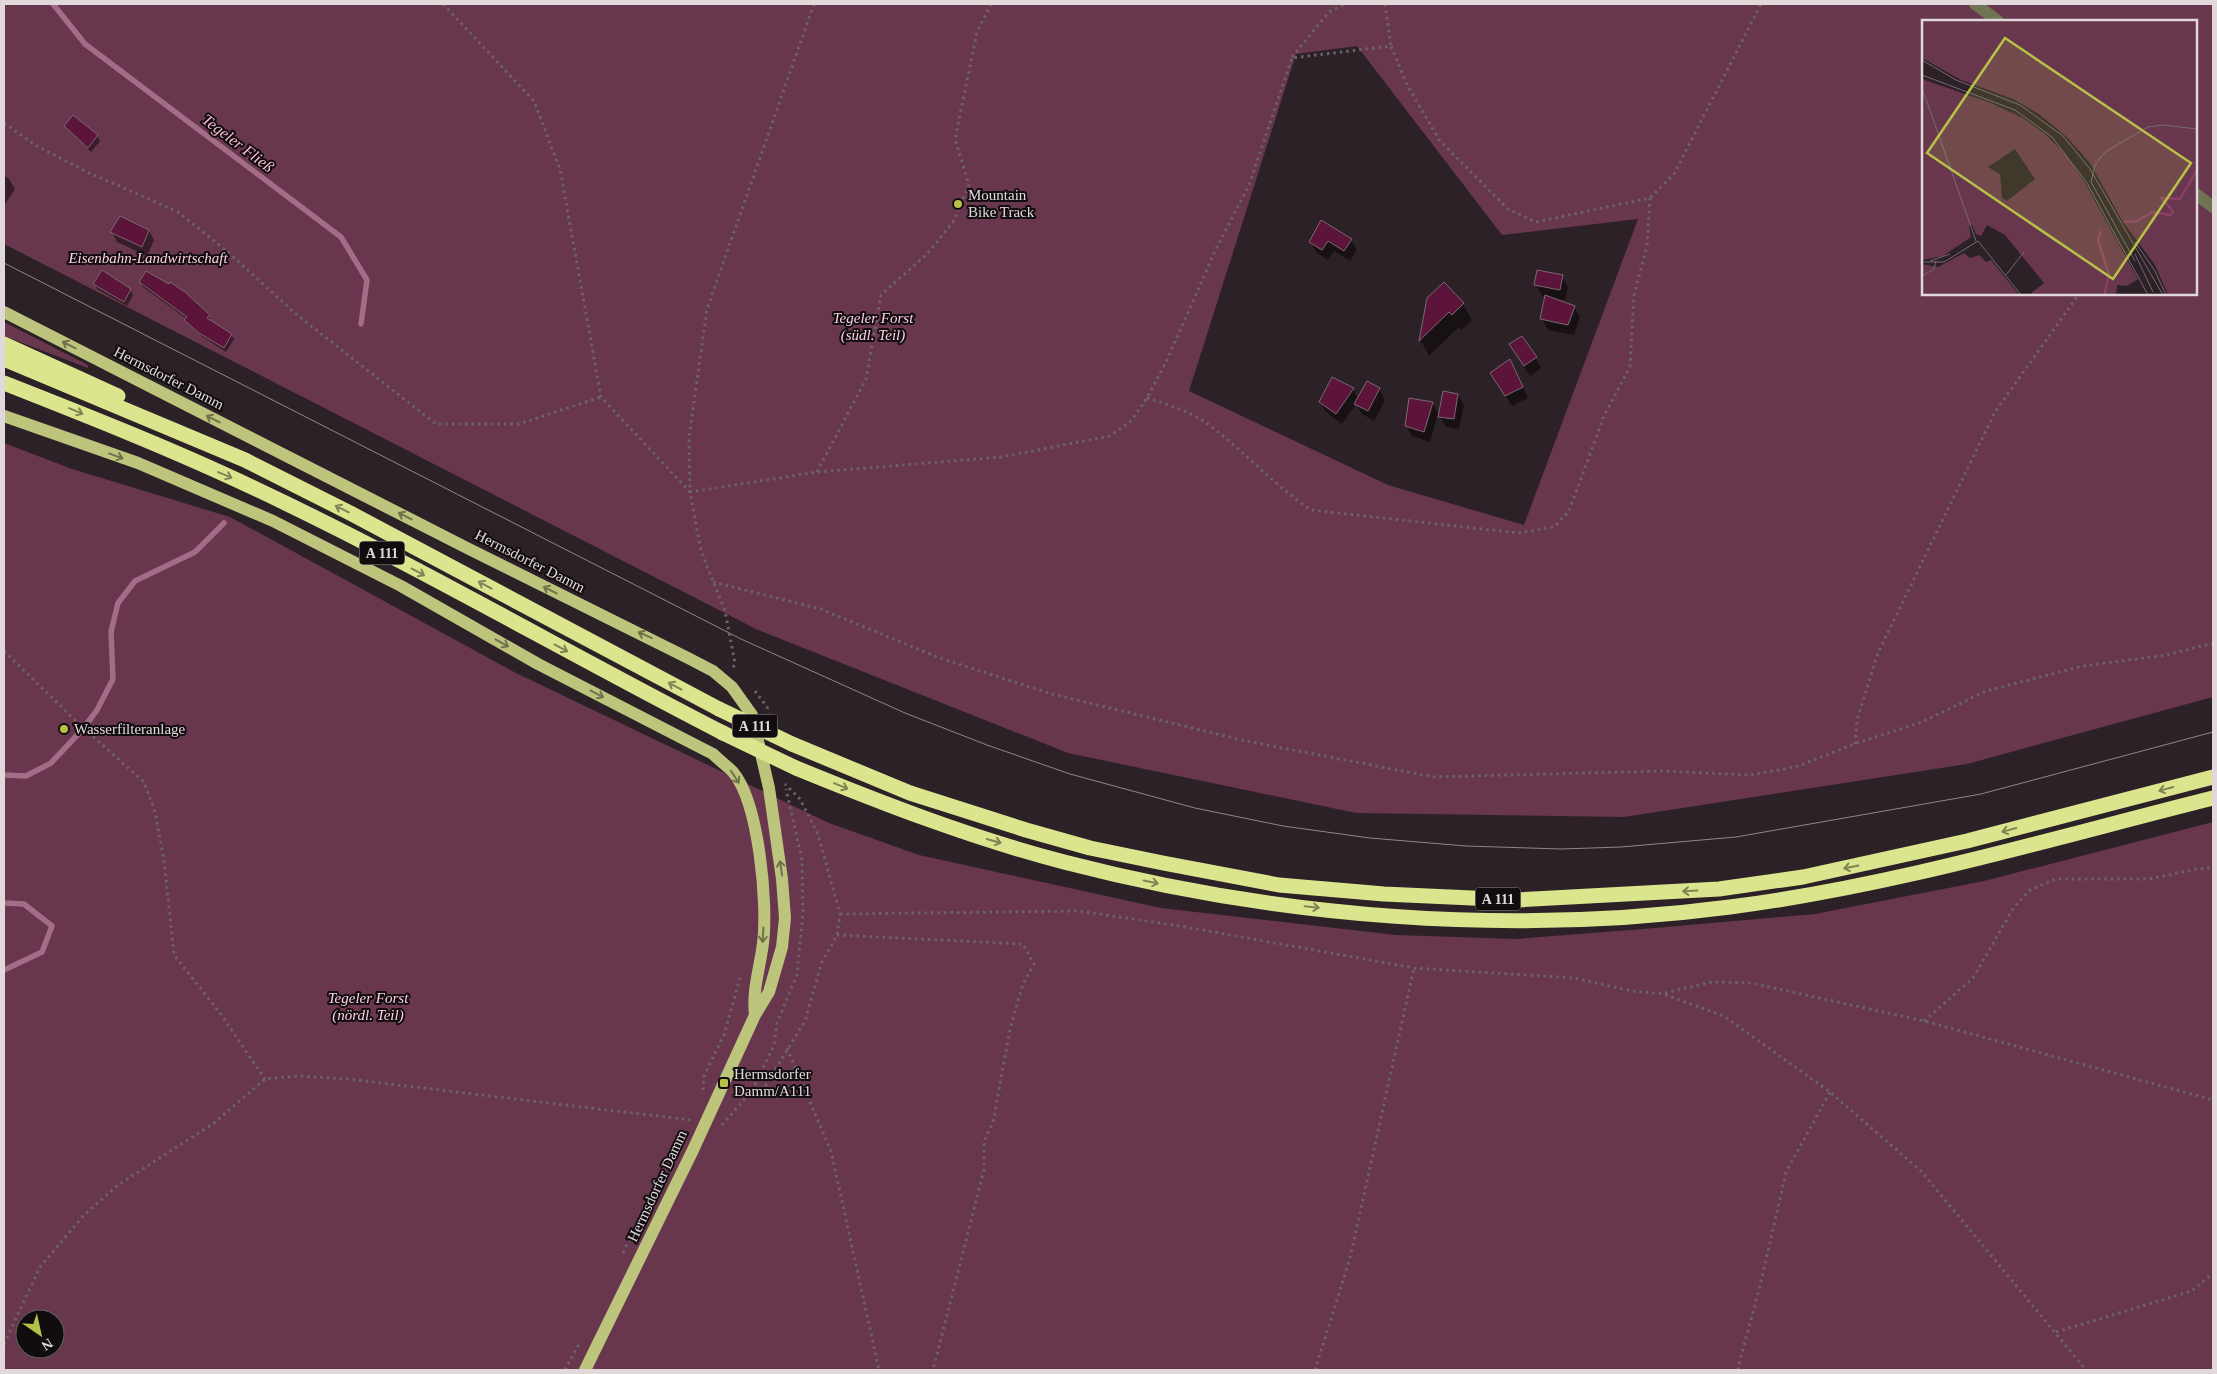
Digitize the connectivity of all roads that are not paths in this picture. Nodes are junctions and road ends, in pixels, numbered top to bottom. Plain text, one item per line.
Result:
1 (1975, 4) edge
2 (1997, 20) edge
3 (2197, 195) edge
4 (2213, 208) edge
5 (4, 312) edge
6 (4, 344) edge
7 (4, 359) edge
8 (6, 384) edge
9 (4, 416) edge
10 (196, 438) junction
11 (2213, 777) edge
12 (2213, 798) edge
13 (755, 1015) junction
14 (585, 1370) edge

1 - 2 street
3 - 4 street
13 -> 5 main road, Hermsdorfer Damm
6 - 10 highway
7 - 10 highway, A 111
8 -> 12 highway, A 111, bridge
9 -> 13 main road, Hermsdorfer Damm
11 -> 10 highway, A 111, bridge
13 - 14 main road, Hermsdorfer Damm

